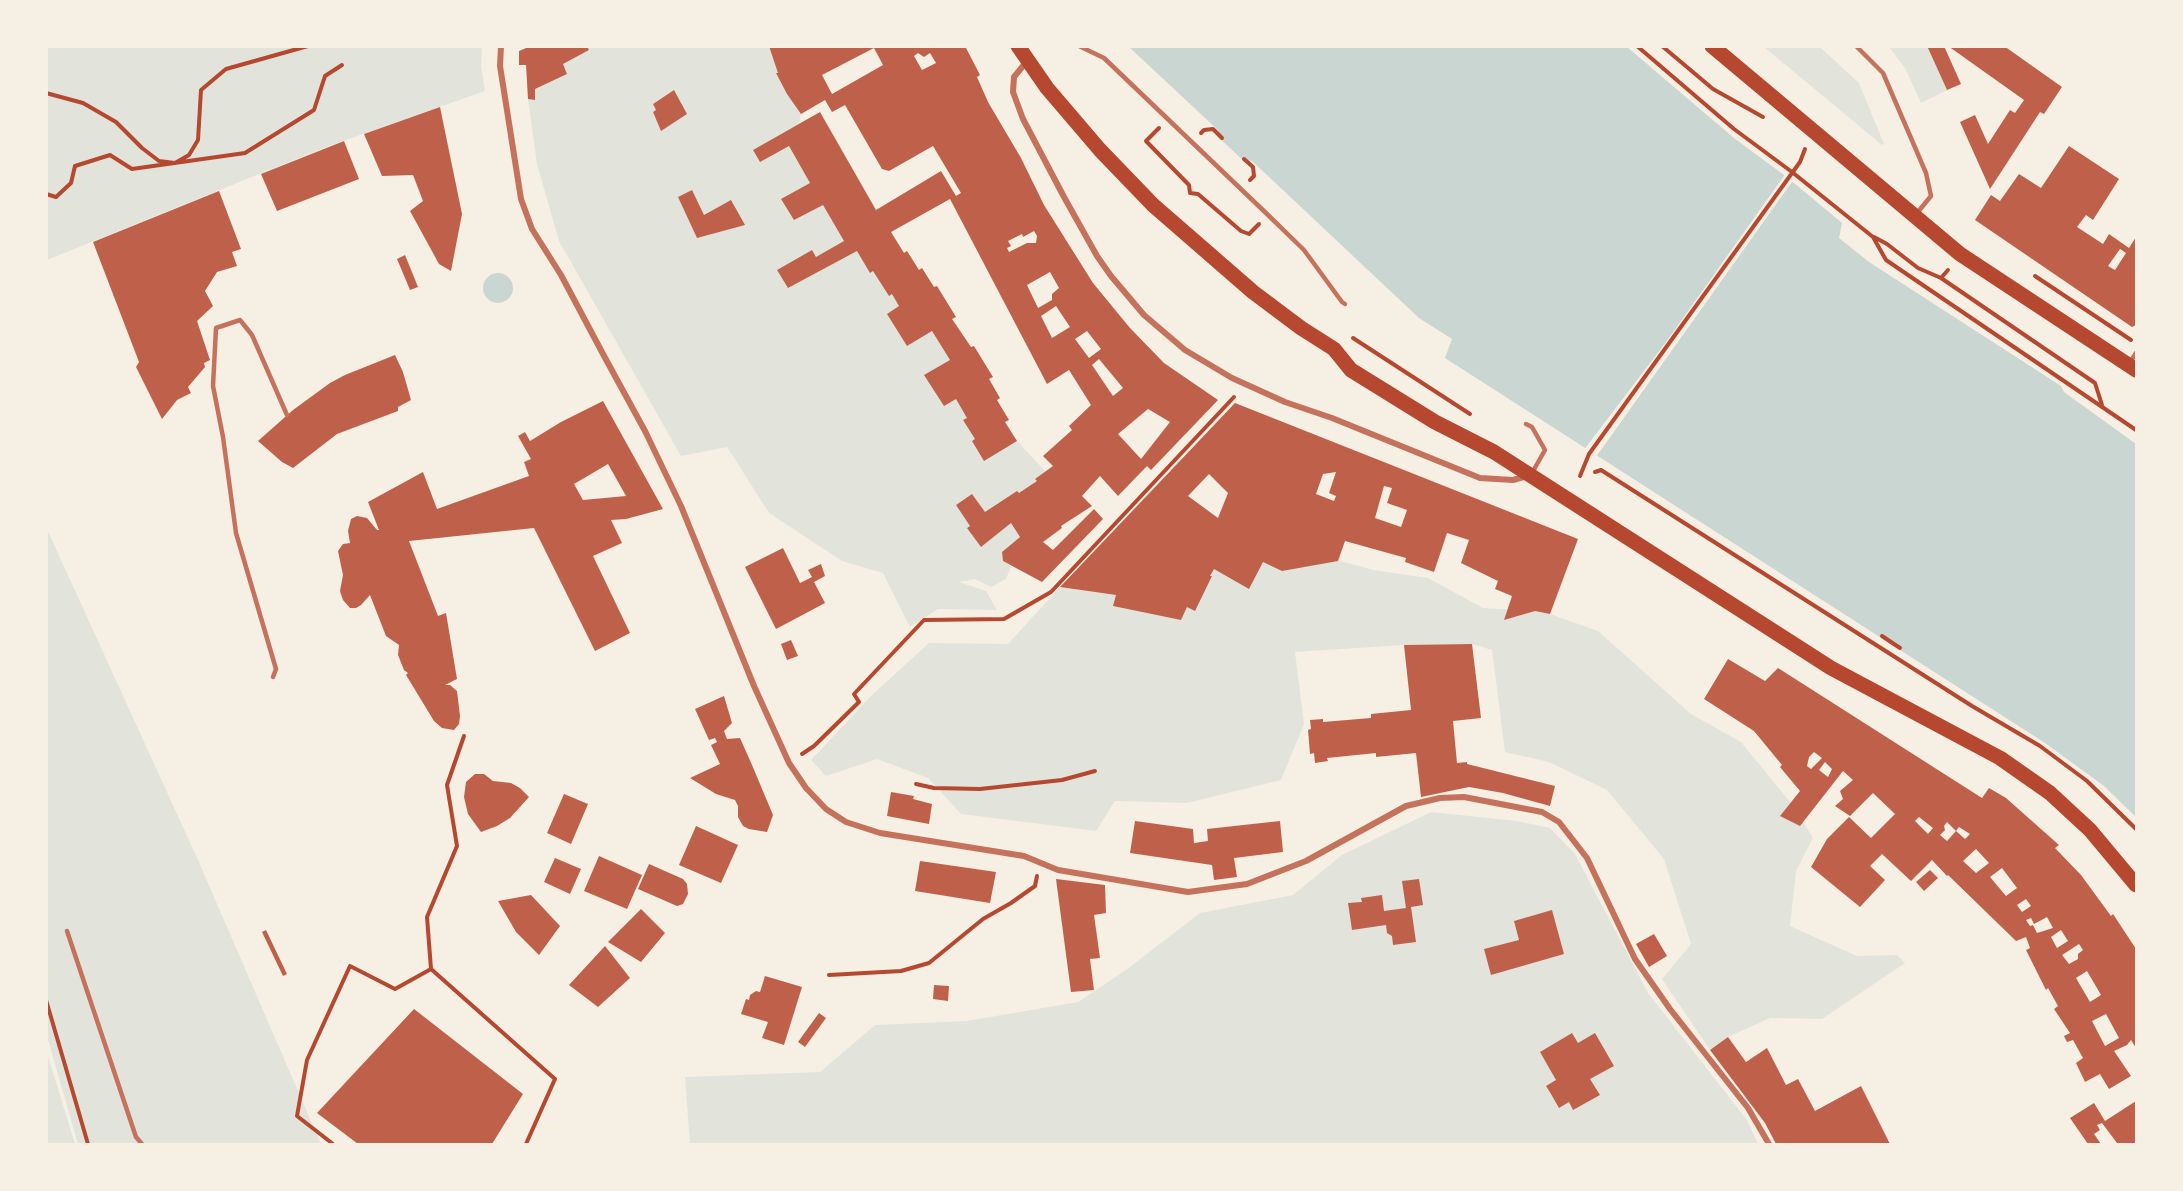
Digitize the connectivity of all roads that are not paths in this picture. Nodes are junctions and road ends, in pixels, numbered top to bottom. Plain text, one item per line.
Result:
1 (501, 46) edge
2 (1018, 46) edge
3 (1079, 46) edge
4 (1712, 46) edge
5 (1856, 46) edge
6 (1027, 61) junction
7 (1914, 217) junction
8 (1345, 304) dead end
9 (2134, 363) edge
10 (287, 415) dead end
11 (1526, 424) dead end
12 (1530, 475) junction
13 (273, 677) dead end
14 (2136, 885) edge
15 (67, 931) dead end
16 (142, 1144) edge
17 (1769, 1144) edge

1 - 17 street
2 - 6 main road
3 - 8 lane
4 - 7 main road
5 - 7 lane
6 - 12 main road
6 - 12 street
7 - 9 main road
10 - 13 lane
11 - 12 lane
12 - 14 main road
15 - 16 lane

